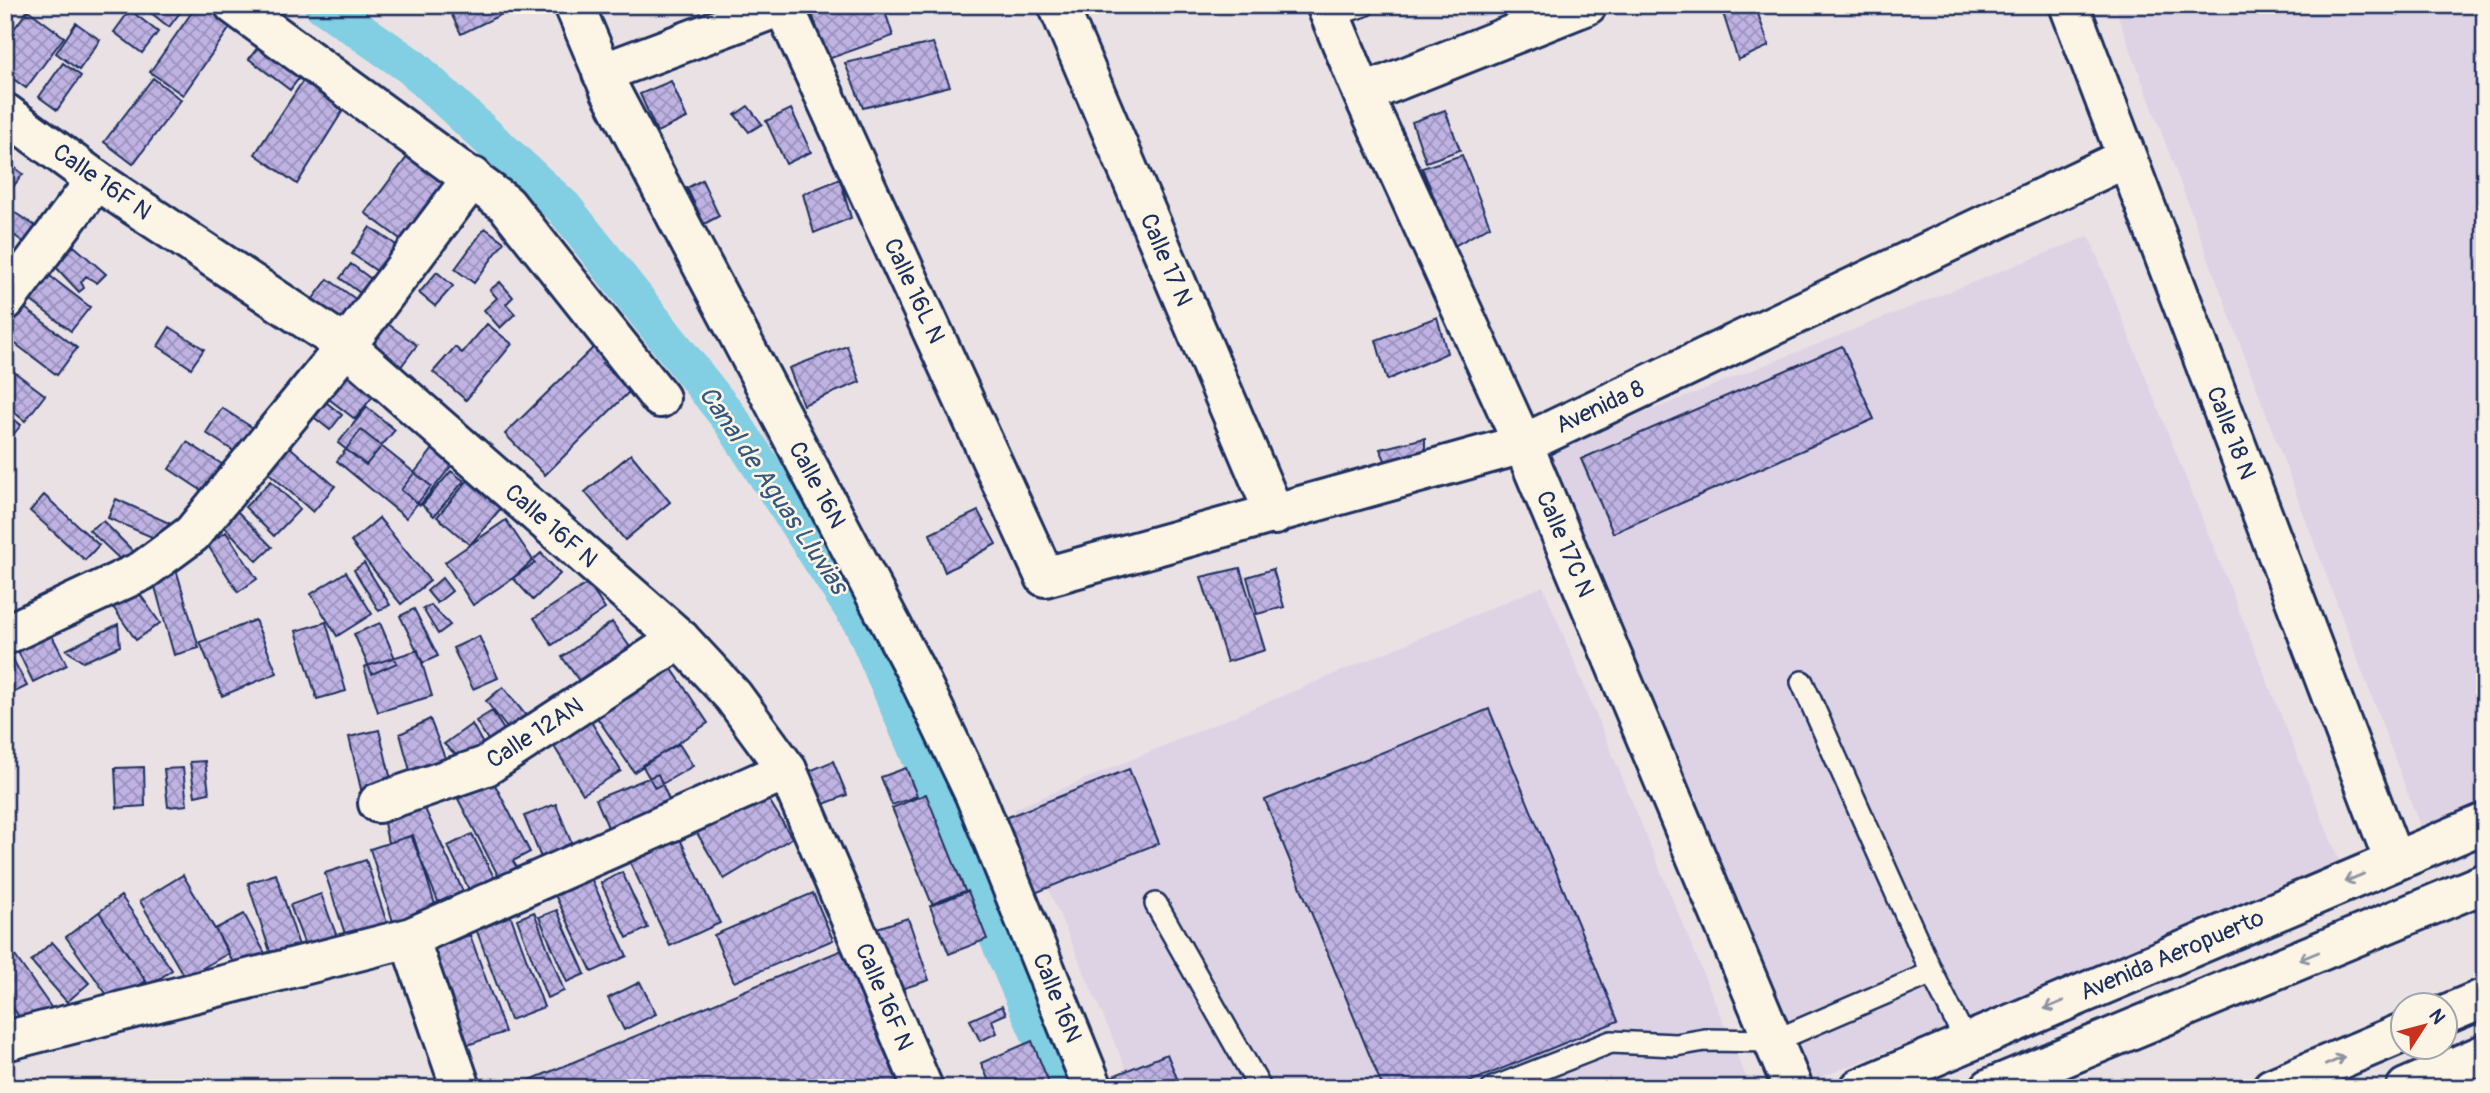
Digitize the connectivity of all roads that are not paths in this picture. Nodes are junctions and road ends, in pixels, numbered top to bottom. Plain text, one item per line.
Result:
1 (234, 5) edge
2 (574, 5) edge
3 (783, 5) edge
4 (1058, 5) edge
5 (2069, 5) edge
6 (1582, 6) edge
7 (1340, 9) edge
8 (602, 73) junction
9 (1363, 94) junction
10 (5, 113) edge
11 (2126, 158) junction
12 (473, 177) junction
13 (96, 180) junction
14 (5, 301) edge
15 (346, 346) junction
16 (660, 398) dead end
17 (1523, 444) junction
18 (1275, 514) junction
19 (1045, 577) joint
20 (5, 635) edge
21 (680, 639) junction
22 (1802, 682) dead end
23 (787, 770) junction
24 (378, 803) dead end
25 (2485, 823) edge
26 (2394, 861) junction
27 (2485, 883) edge
28 (1156, 904) dead end
29 (409, 939) junction
30 (1932, 973) junction
31 (2485, 998) edge
32 (2458, 1009) edge
33 (2388, 1039) edge
34 (5, 1041) edge
35 (1774, 1041) junction
36 (1967, 1043) junction
37 (2485, 1054) edge
38 (1782, 1085) edge
39 (461, 1088) edge
40 (923, 1088) edge
41 (1093, 1088) edge
42 (1260, 1088) edge
43 (1493, 1088) edge
44 (1860, 1088) edge
45 (1990, 1088) edge
46 (2272, 1088) edge
47 (2406, 1088) edge

1 - 12 street
2 - 8 street, Calle 16N
3 - 8 street
3 - 19 street, Calle 16L N
4 - 18 street, Calle 17 N
5 - 11 street, Calle 18 N
6 - 9 street
7 - 9 street, Calle 17C N
8 - 41 street, Calle 16N
9 - 17 street, Calle 17C N
10 - 13 street, Calle 16F N
11 - 17 street, Avenida 8
11 - 26 street, Calle 18 N
12 - 15 street
12 - 16 street
13 - 14 street
13 - 15 street, Calle 16F N
15 - 20 street
15 - 21 street, Calle 16F N
17 - 18 street, Avenida 8
17 - 35 street, Calle 17C N
18 - 19 street, Avenida 8
21 - 23 street, Calle 16F N
21 - 24 street, Calle 12AN
22 - 30 lane
23 - 29 street
23 - 40 street, Calle 16F N
25 - 26 street, Avenida Aeropuerto
26 -> 36 street, Avenida Aeropuerto
27 -> 45 street
28 - 42 lane
29 - 34 street
29 - 39 street
30 - 35 lane
30 - 36 lane
31 - 32 street
46 -> 33 street
35 - 38 street, Calle 17C N
35 - 43 lane
36 - 44 street, Avenida Aeropuerto
37 - 47 street

